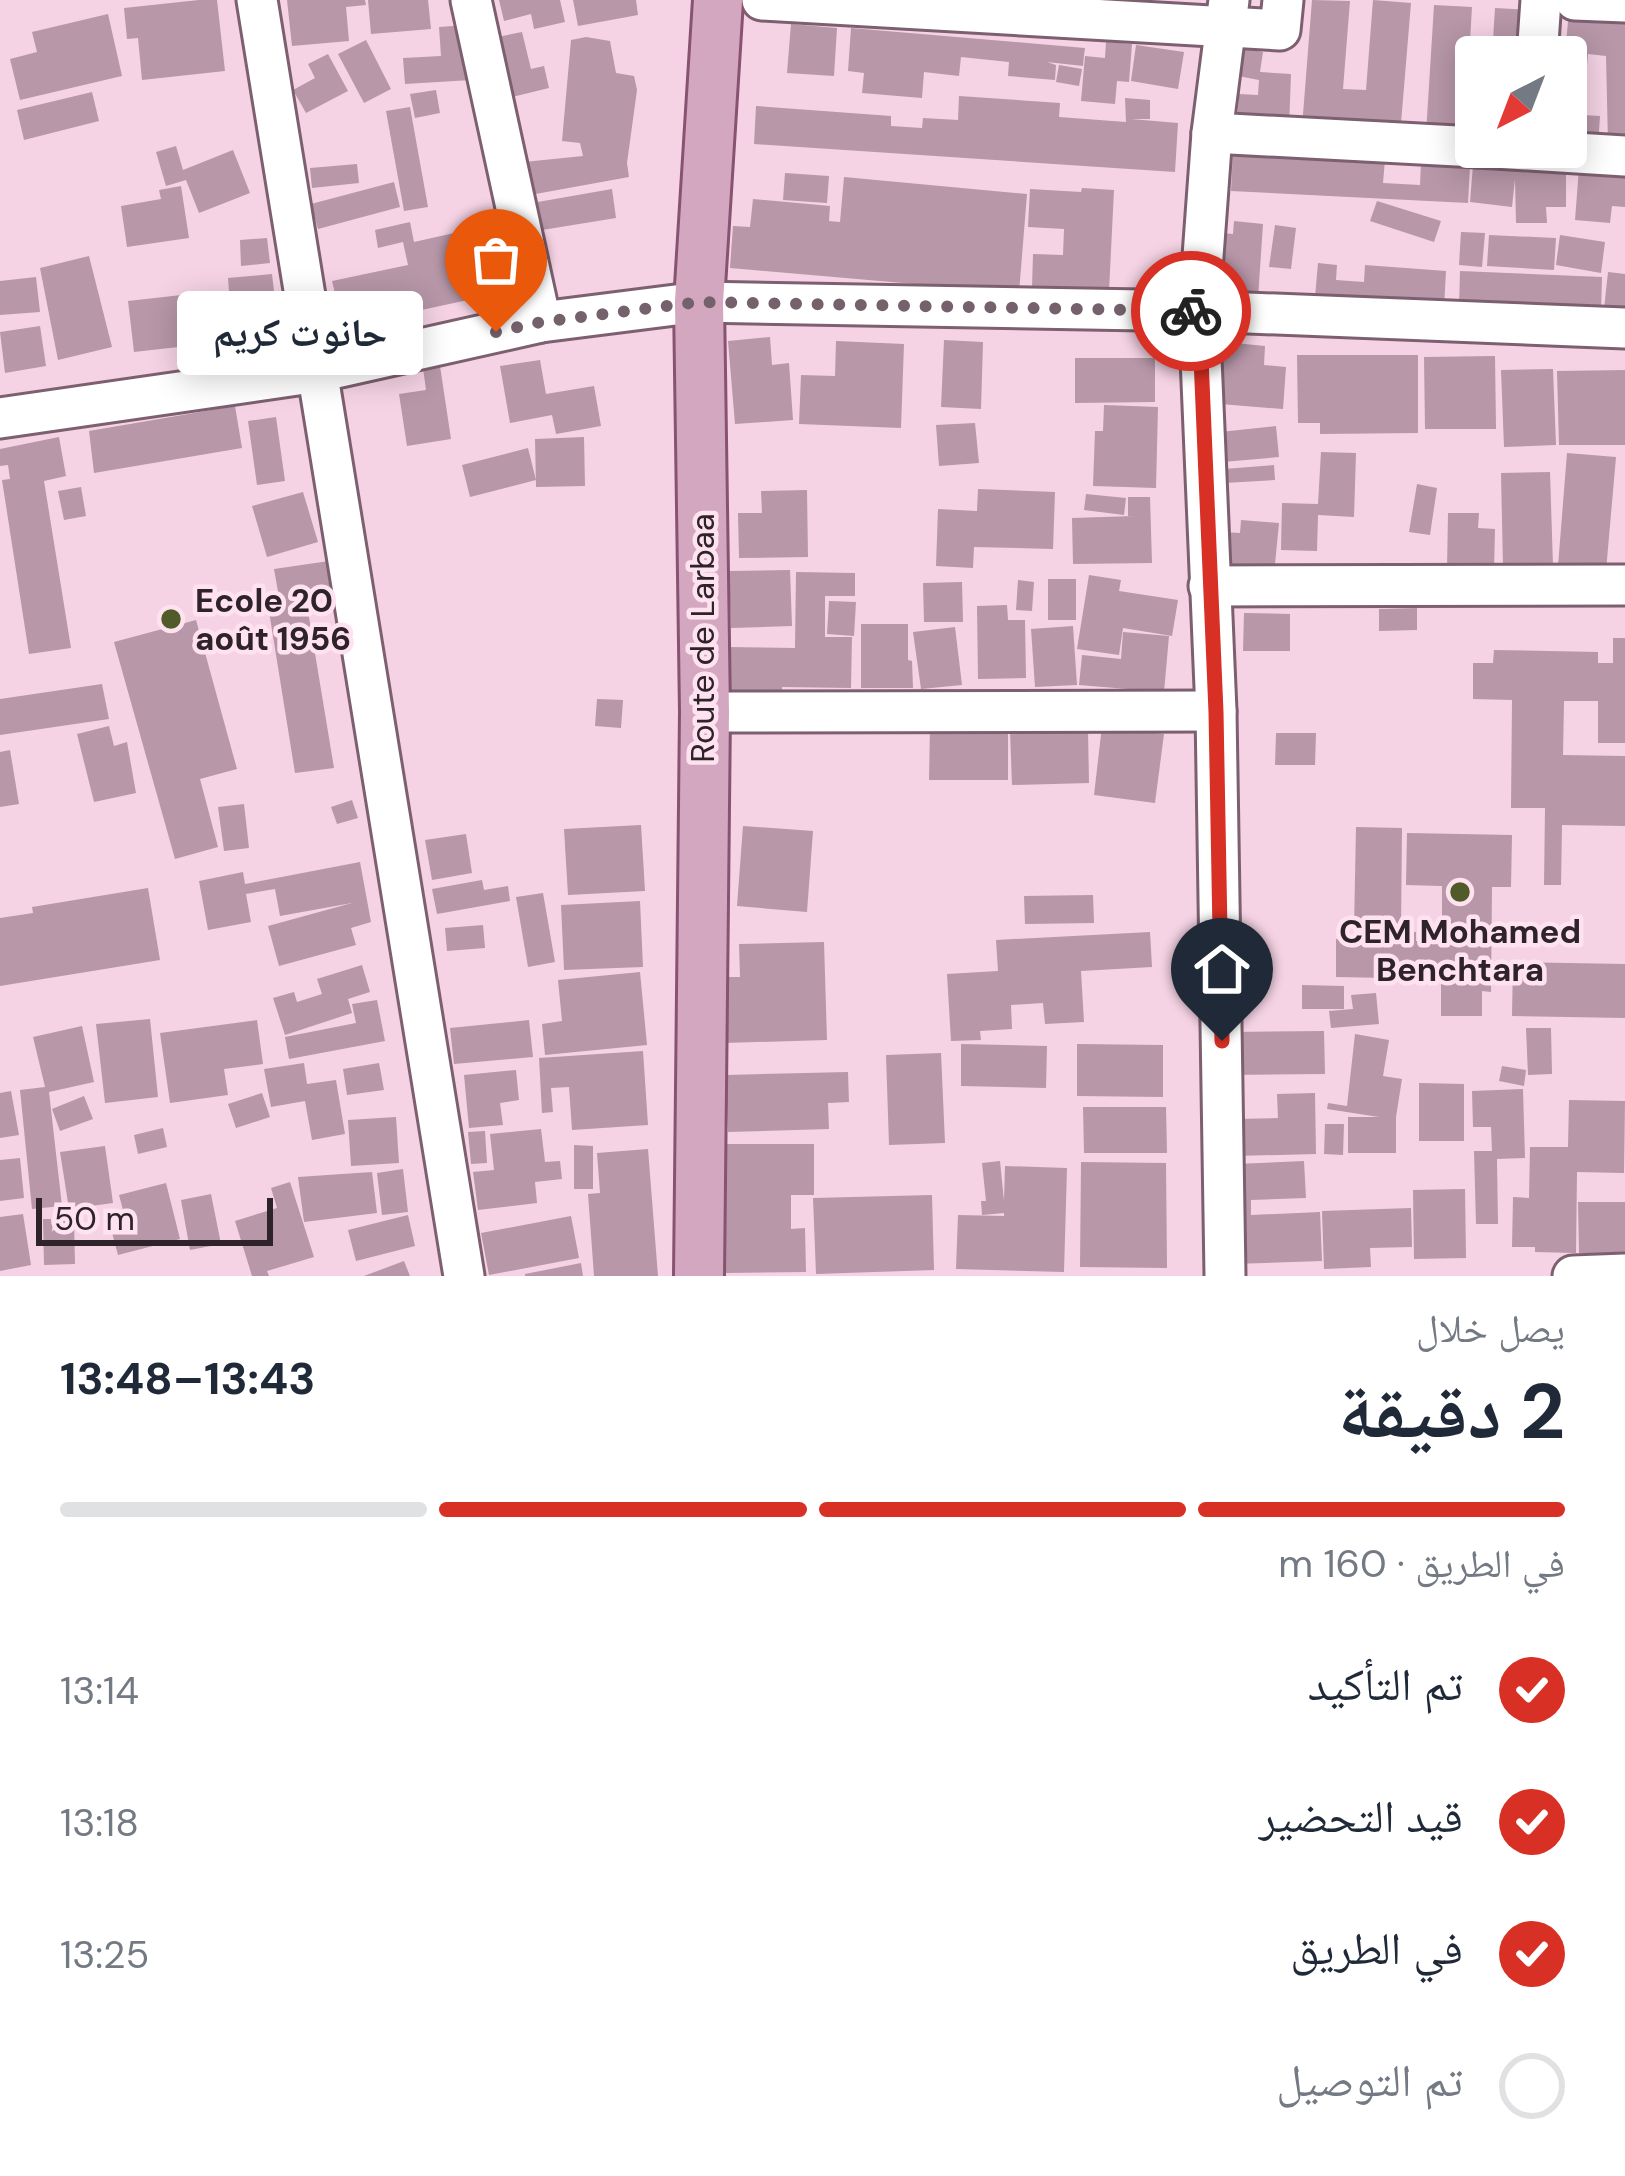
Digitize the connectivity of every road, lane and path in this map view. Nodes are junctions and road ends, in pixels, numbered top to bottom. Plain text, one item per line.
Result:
1 (257, 0) edge
2 (471, 0) edge
3 (718, 0) edge
4 (762, 0) edge
5 (1282, 0) edge
6 (1540, 0) edge
7 (1575, 0) edge
8 (1625, 2) edge
9 (1228, 14) edge
10 (1538, 36) edge
11 (1212, 133) junction
12 (1455, 146) edge
13 (1587, 153) edge
14 (1625, 157) edge
15 (699, 302) junction
16 (1199, 311) junction
17 (541, 322) junction
18 (1625, 328) edge
19 (318, 372) junction
20 (0, 418) edge
21 (1625, 585) edge
22 (1209, 586) junction
23 (705, 712) junction
24 (1216, 712) junction
25 (1625, 1274) edge
26 (464, 1276) edge
27 (700, 1276) edge
28 (1226, 1276) edge
29 (1573, 1276) edge

1 - 19 street
2 - 17 street
3 - 15 main road, Route de Larbaa
4 - 9 street
5 - 9 street
6 - 10 street
7 - 8 street
9 - 11 street
11 - 12 street
11 - 16 street
13 - 14 street
15 - 16 street
15 - 17 street
15 - 23 main road, Route de Larbaa
16 - 18 street
16 - 22 street
17 - 19 street
19 - 20 street
19 - 26 street
21 - 22 street
22 - 24 street
23 - 24 street
23 - 27 main road, Route de Larbaa
24 - 28 street
25 - 29 street

